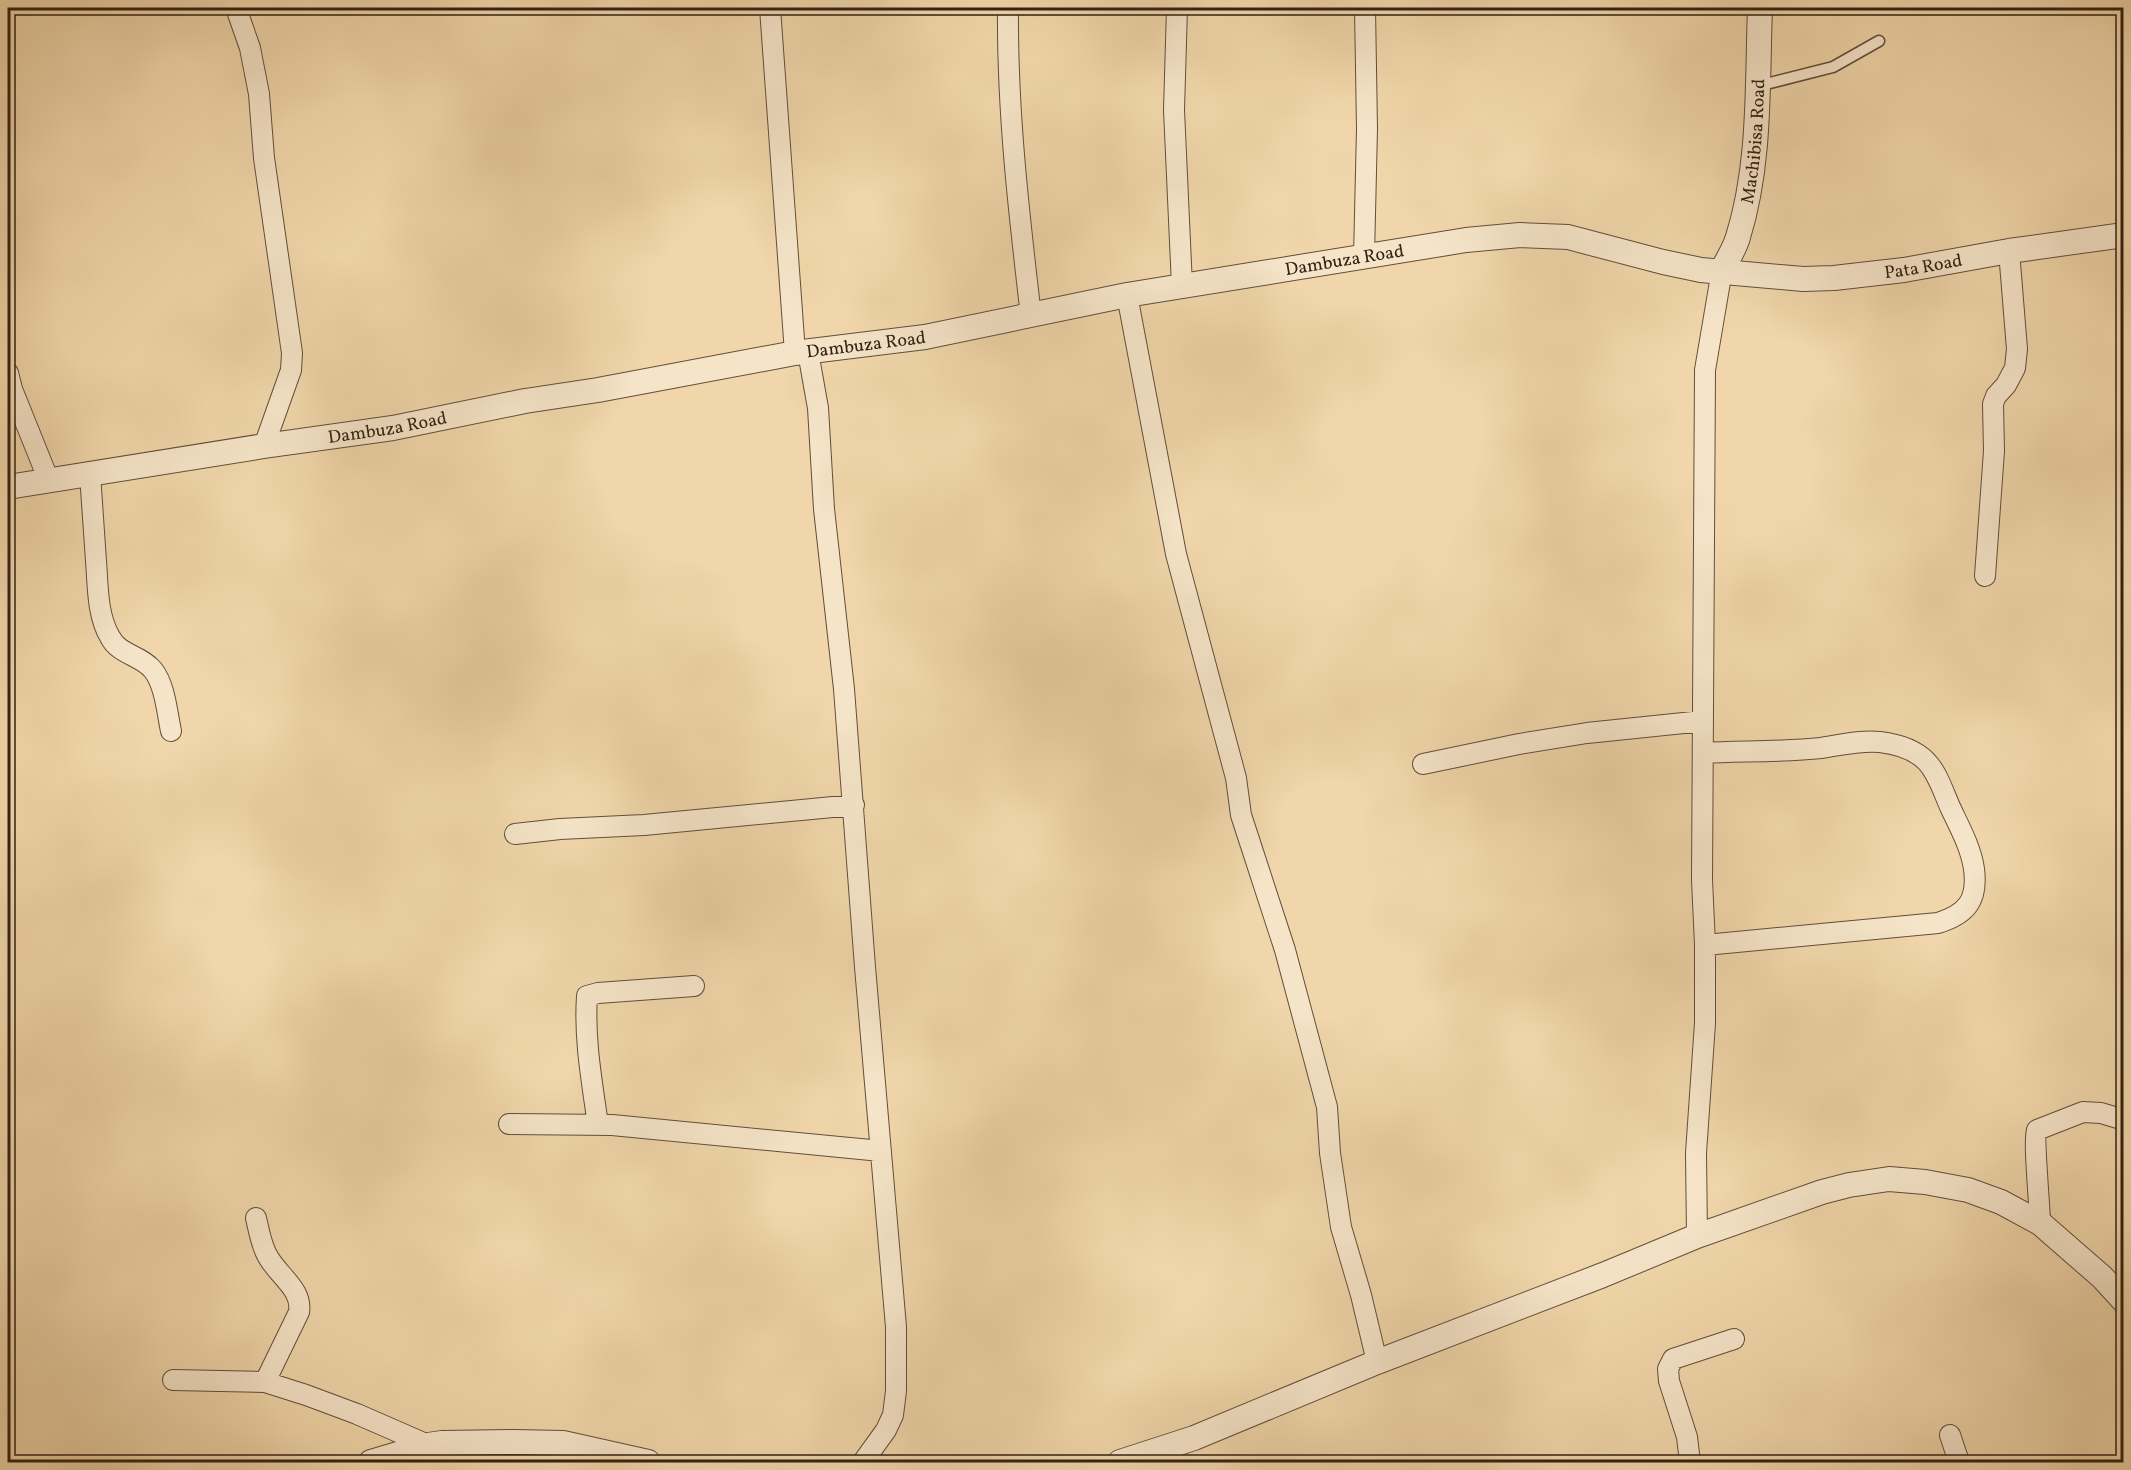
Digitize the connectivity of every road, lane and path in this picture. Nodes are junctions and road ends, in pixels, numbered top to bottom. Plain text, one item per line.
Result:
1 (236, 8) edge
2 (771, 8) edge
3 (1008, 8) edge
4 (1177, 8) edge
5 (1365, 8) edge
6 (1760, 8) edge
7 (1879, 41) dead end
8 (1758, 86) junction
9 (2124, 236) edge
10 (2009, 251) junction
11 (1364, 257) junction
12 (1722, 270) junction
13 (1182, 286) junction
14 (1127, 295) junction
15 (1031, 316) junction
16 (801, 353) junction
17 (8, 373) edge
18 (264, 446) junction
19 (90, 474) junction
20 (49, 481) junction
21 (8, 487) edge
22 (1985, 576) dead end
23 (1703, 721) junction
24 (171, 731) dead end
25 (1703, 753) junction
26 (1423, 764) dead end
27 (854, 805) junction
28 (515, 834) dead end
29 (1705, 945) junction
30 (694, 986) dead end
31 (2124, 1120) edge
32 (509, 1124) dead end
33 (598, 1125) junction
34 (881, 1151) junction
35 (256, 1218) dead end
36 (2040, 1223) junction
37 (1697, 1236) junction
38 (2124, 1301) edge
39 (1734, 1339) dead end
40 (1377, 1362) junction
41 (173, 1380) dead end
42 (265, 1382) junction
43 (1950, 1435) dead end
44 (428, 1444) junction
45 (371, 1462) edge
46 (645, 1462) edge
47 (863, 1462) edge
48 (1120, 1462) edge
49 (1690, 1462) edge
50 (1959, 1462) edge

1 - 18 street
2 - 16 street
3 - 15 street
4 - 13 street
5 - 11 street
6 - 8 street, Machibisa Road
7 - 8 lane
8 - 12 street, Machibisa Road
9 - 10 street, Pata Road
10 - 12 street, Pata Road
10 - 22 street
11 - 12 street, Dambuza Road
11 - 13 street, Dambuza Road
12 - 23 street
13 - 14 street, Dambuza Road
14 - 15 street, Dambuza Road
14 - 40 street
15 - 16 street, Dambuza Road
16 - 18 street, Dambuza Road
16 - 27 street
17 - 20 street
18 - 19 street, Dambuza Road
19 - 20 street, Dambuza Road
19 - 24 street
20 - 21 street, Dambuza Road
23 - 25 street
23 - 26 street
25 - 29 street
25 - 29 street
27 - 28 street
27 - 34 street
29 - 37 street
30 - 33 street
31 - 36 street
32 - 33 street
33 - 34 street
34 - 47 street
35 - 42 street
36 - 37 street
36 - 38 street
37 - 40 street
39 - 49 street
40 - 48 street
41 - 42 street
42 - 44 street
43 - 50 street
44 - 45 street
44 - 46 street

